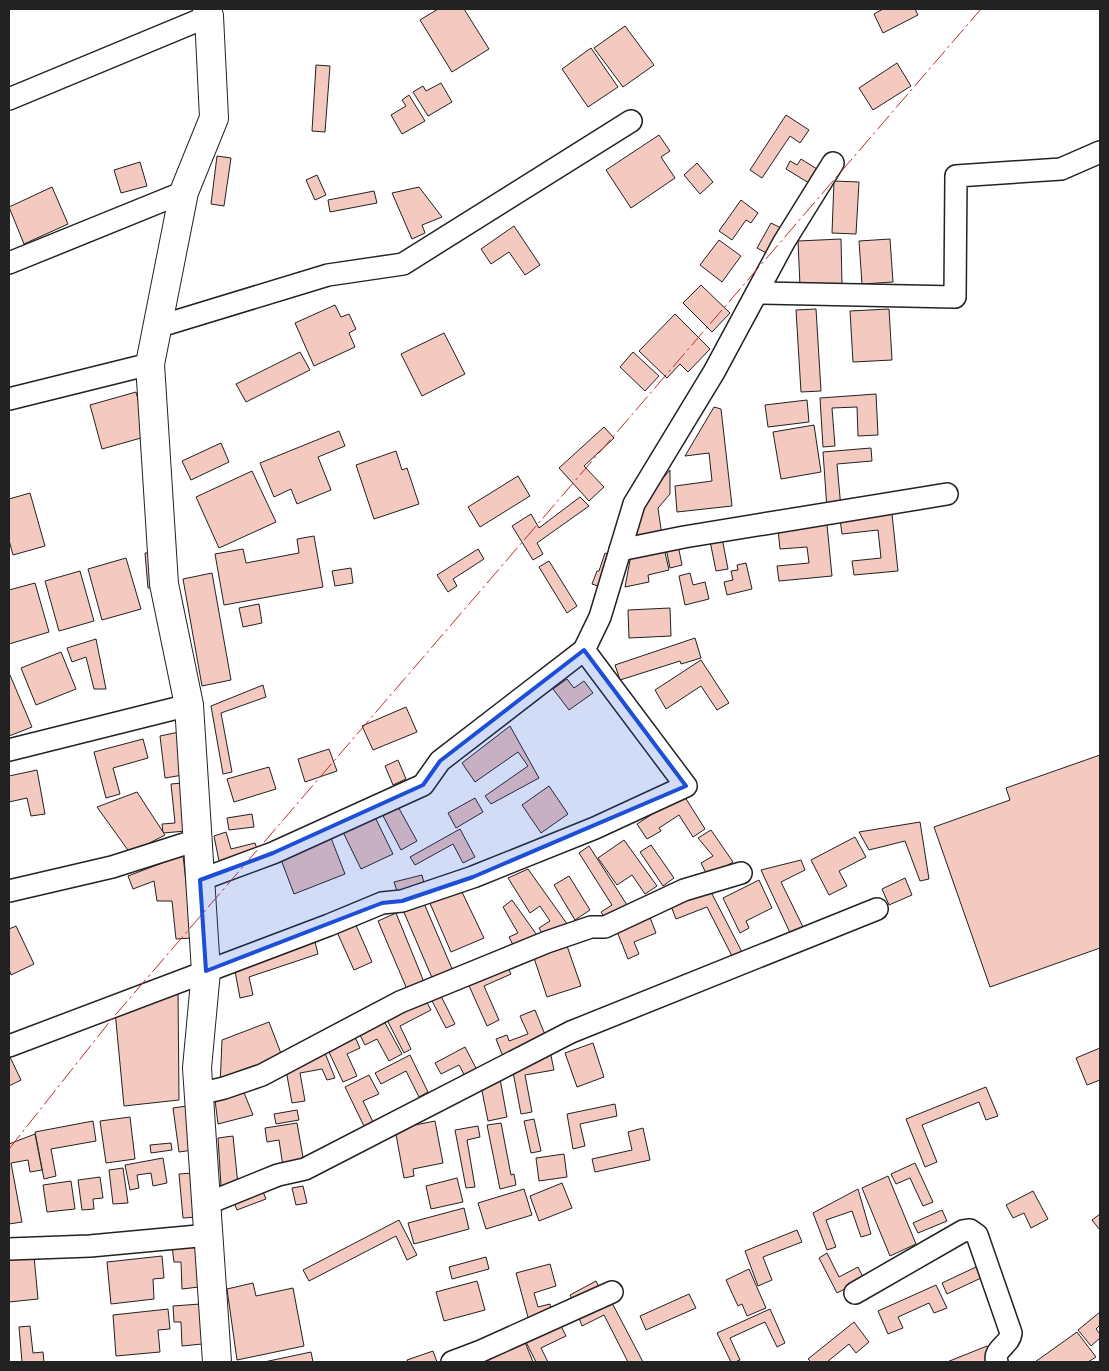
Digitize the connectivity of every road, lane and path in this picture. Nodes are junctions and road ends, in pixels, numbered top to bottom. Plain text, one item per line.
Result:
1 (208, 12) edge
2 (9, 99) edge
3 (631, 121) dead end
4 (1100, 152) edge
5 (833, 163) dead end
6 (184, 192) junction
7 (9, 263) edge
8 (757, 293) junction
9 (157, 327) junction
10 (150, 364) junction
11 (9, 400) edge
12 (947, 494) dead end
13 (620, 550) junction
14 (584, 650) junction
15 (189, 705) junction
16 (9, 750) edge
17 (197, 840) junction
18 (741, 873) dead end
19 (200, 880) junction
20 (9, 891) edge
21 (877, 909) dead end
22 (206, 971) junction
23 (9, 1046) edge
24 (199, 1094) junction
25 (206, 1204) junction
26 (209, 1234) junction
27 (9, 1249) edge
28 (612, 1292) dead end
29 (855, 1293) dead end
30 (217, 1362) edge
31 (452, 1362) edge
32 (997, 1362) edge

1 - 2 street
1 - 6 street
3 - 9 street
4 - 8 street
5 - 8 street
6 - 7 street
6 - 9 street
8 - 13 street
9 - 10 street
10 - 11 street
10 - 15 street
12 - 13 street
13 - 14 street
14 - 19 street
14 - 22 street
15 - 16 street
15 - 17 street
17 - 19 street
17 - 20 street
18 - 24 street
19 - 22 street
21 - 25 street
22 - 23 street
22 - 24 street
24 - 25 street
25 - 26 street
26 - 27 street
26 - 30 street
28 - 31 street
29 - 32 street

